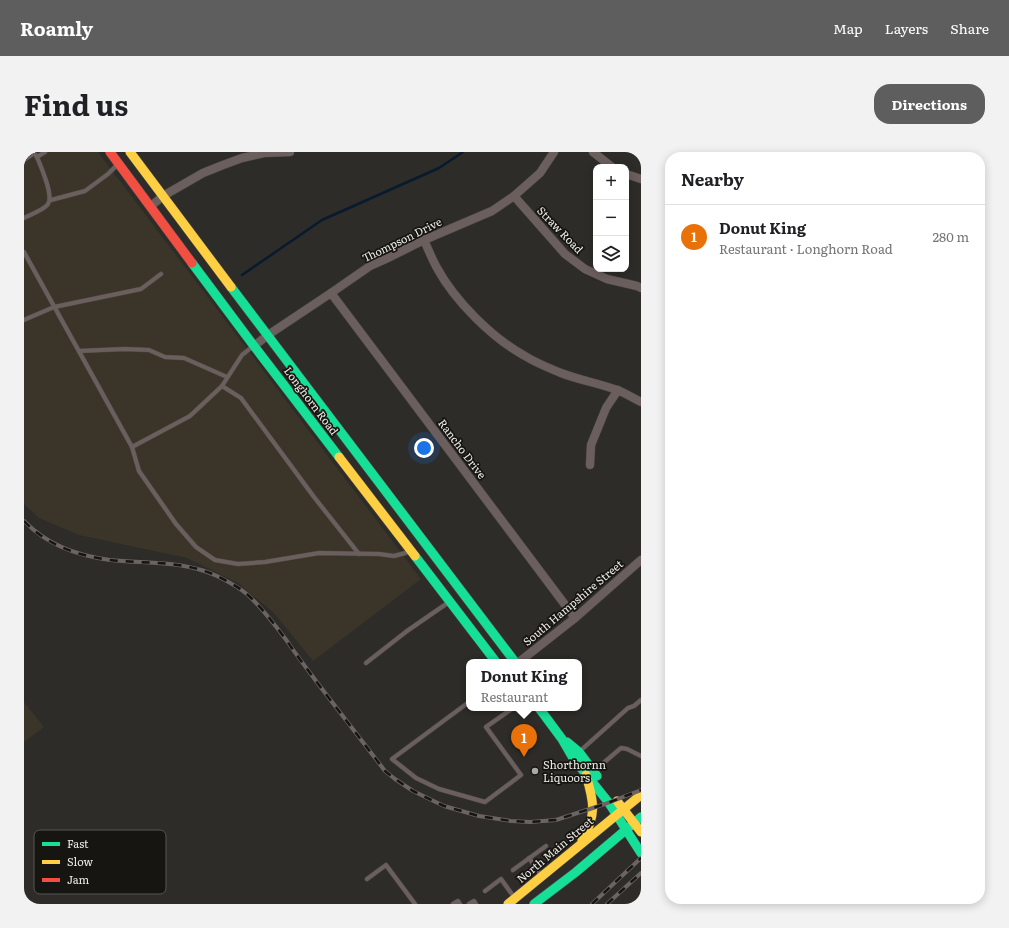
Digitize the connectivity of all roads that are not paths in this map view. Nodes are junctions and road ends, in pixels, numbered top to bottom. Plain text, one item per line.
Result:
1 (34, 152) edge
2 (45, 152) edge
3 (110, 152) edge
4 (130, 152) edge
5 (290, 152) edge
6 (554, 152) edge
7 (593, 152) edge
8 (37, 157) junction
9 (24, 160) edge
10 (118, 163) junction
11 (608, 164) edge
12 (629, 175) edge
13 (641, 179) edge
14 (163, 196) junction
15 (514, 196) junction
16 (51, 200) junction
17 (151, 206) junction
18 (24, 218) edge
19 (424, 240) junction
20 (24, 252) edge
21 (162, 274) dead end
22 (641, 288) edge
23 (331, 294) junction
24 (54, 307) junction
25 (24, 320) edge
26 (268, 336) junction
27 (254, 346) junction
28 (79, 351) junction
29 (227, 377) junction
30 (222, 386) junction
31 (618, 390) junction
32 (641, 402) edge
33 (132, 447) junction
34 (590, 465) dead end
35 (411, 551) junction
36 (359, 554) junction
37 (641, 560) edge
38 (462, 593) junction
39 (450, 602) junction
40 (575, 618) junction
41 (494, 659) edge
42 (513, 659) edge
43 (523, 659) edge
44 (366, 663) dead end
45 (641, 700) edge
46 (466, 704) edge
47 (509, 711) edge
48 (541, 711) edge
49 (562, 739) junction
50 (579, 752) junction
51 (641, 756) edge
52 (590, 773) junction
53 (641, 795) edge
54 (619, 812) junction
55 (638, 820) edge
56 (626, 831) junction
57 (641, 832) edge
58 (546, 846) dead end
59 (576, 849) junction
60 (641, 854) edge
61 (529, 858) junction
62 (513, 870) dead end
63 (542, 876) junction
64 (367, 879) dead end
65 (485, 891) dead end
66 (512, 901) edge
67 (415, 904) edge
68 (453, 904) edge
69 (460, 904) edge
70 (469, 904) edge
71 (476, 904) edge
72 (534, 904) edge

1 - 8 lane
1 - 9 lane
2 - 8 lane
3 - 10 main road, Longhorn Road
4 - 14 main road, Longhorn Road
5 - 14 street
6 - 15 street, Thompson Drive
7 - 11 street
8 - 16 lane
10 - 16 lane
10 - 17 main road, Longhorn Road
12 - 13 street
14 - 17 street
14 - 26 main road, Longhorn Road
15 - 19 street, Thompson Drive
15 - 22 street, Straw Road
16 - 18 lane
17 - 27 main road, Longhorn Road
19 - 23 street, Thompson Drive
19 - 31 street
20 - 24 lane
21 - 24 lane
23 - 26 street, Thompson Drive
23 - 40 street, Rancho Drive
24 - 25 lane
24 - 28 lane
26 - 27 street, Thompson Drive
26 - 38 main road, Longhorn Road
27 - 29 lane
27 - 35 main road, Longhorn Road
28 - 29 lane
28 - 33 lane
29 - 30 lane
30 - 33 lane
30 - 36 lane
31 - 32 street
31 - 34 street
33 - 36 lane
35 - 36 lane
35 - 39 main road, Longhorn Road
37 - 40 street, South Hampshire Street
38 - 39 main road
38 - 42 main road, Longhorn Road
39 - 41 main road, Longhorn Road
39 - 44 lane
40 - 43 street, South Hampshire Street
45 - 50 lane
46 - 47 lane
48 - 49 main road
49 - 50 main road
49 - 52 main road
50 - 52 main road
51 - 52 lane
52 - 54 main road
52 - 59 main road
53 - 54 main road, North Main Street
54 - 55 main road
54 - 56 main road
54 - 59 main road, North Main Street
55 - 56 main road
55 - 57 main road
56 - 60 main road
56 - 72 main road
58 - 61 lane
59 - 63 main road, North Main Street
61 - 62 lane
61 - 63 lane
63 - 66 main road, North Main Street
64 - 67 lane
65 - 66 lane
68 - 69 lane
70 - 71 lane

